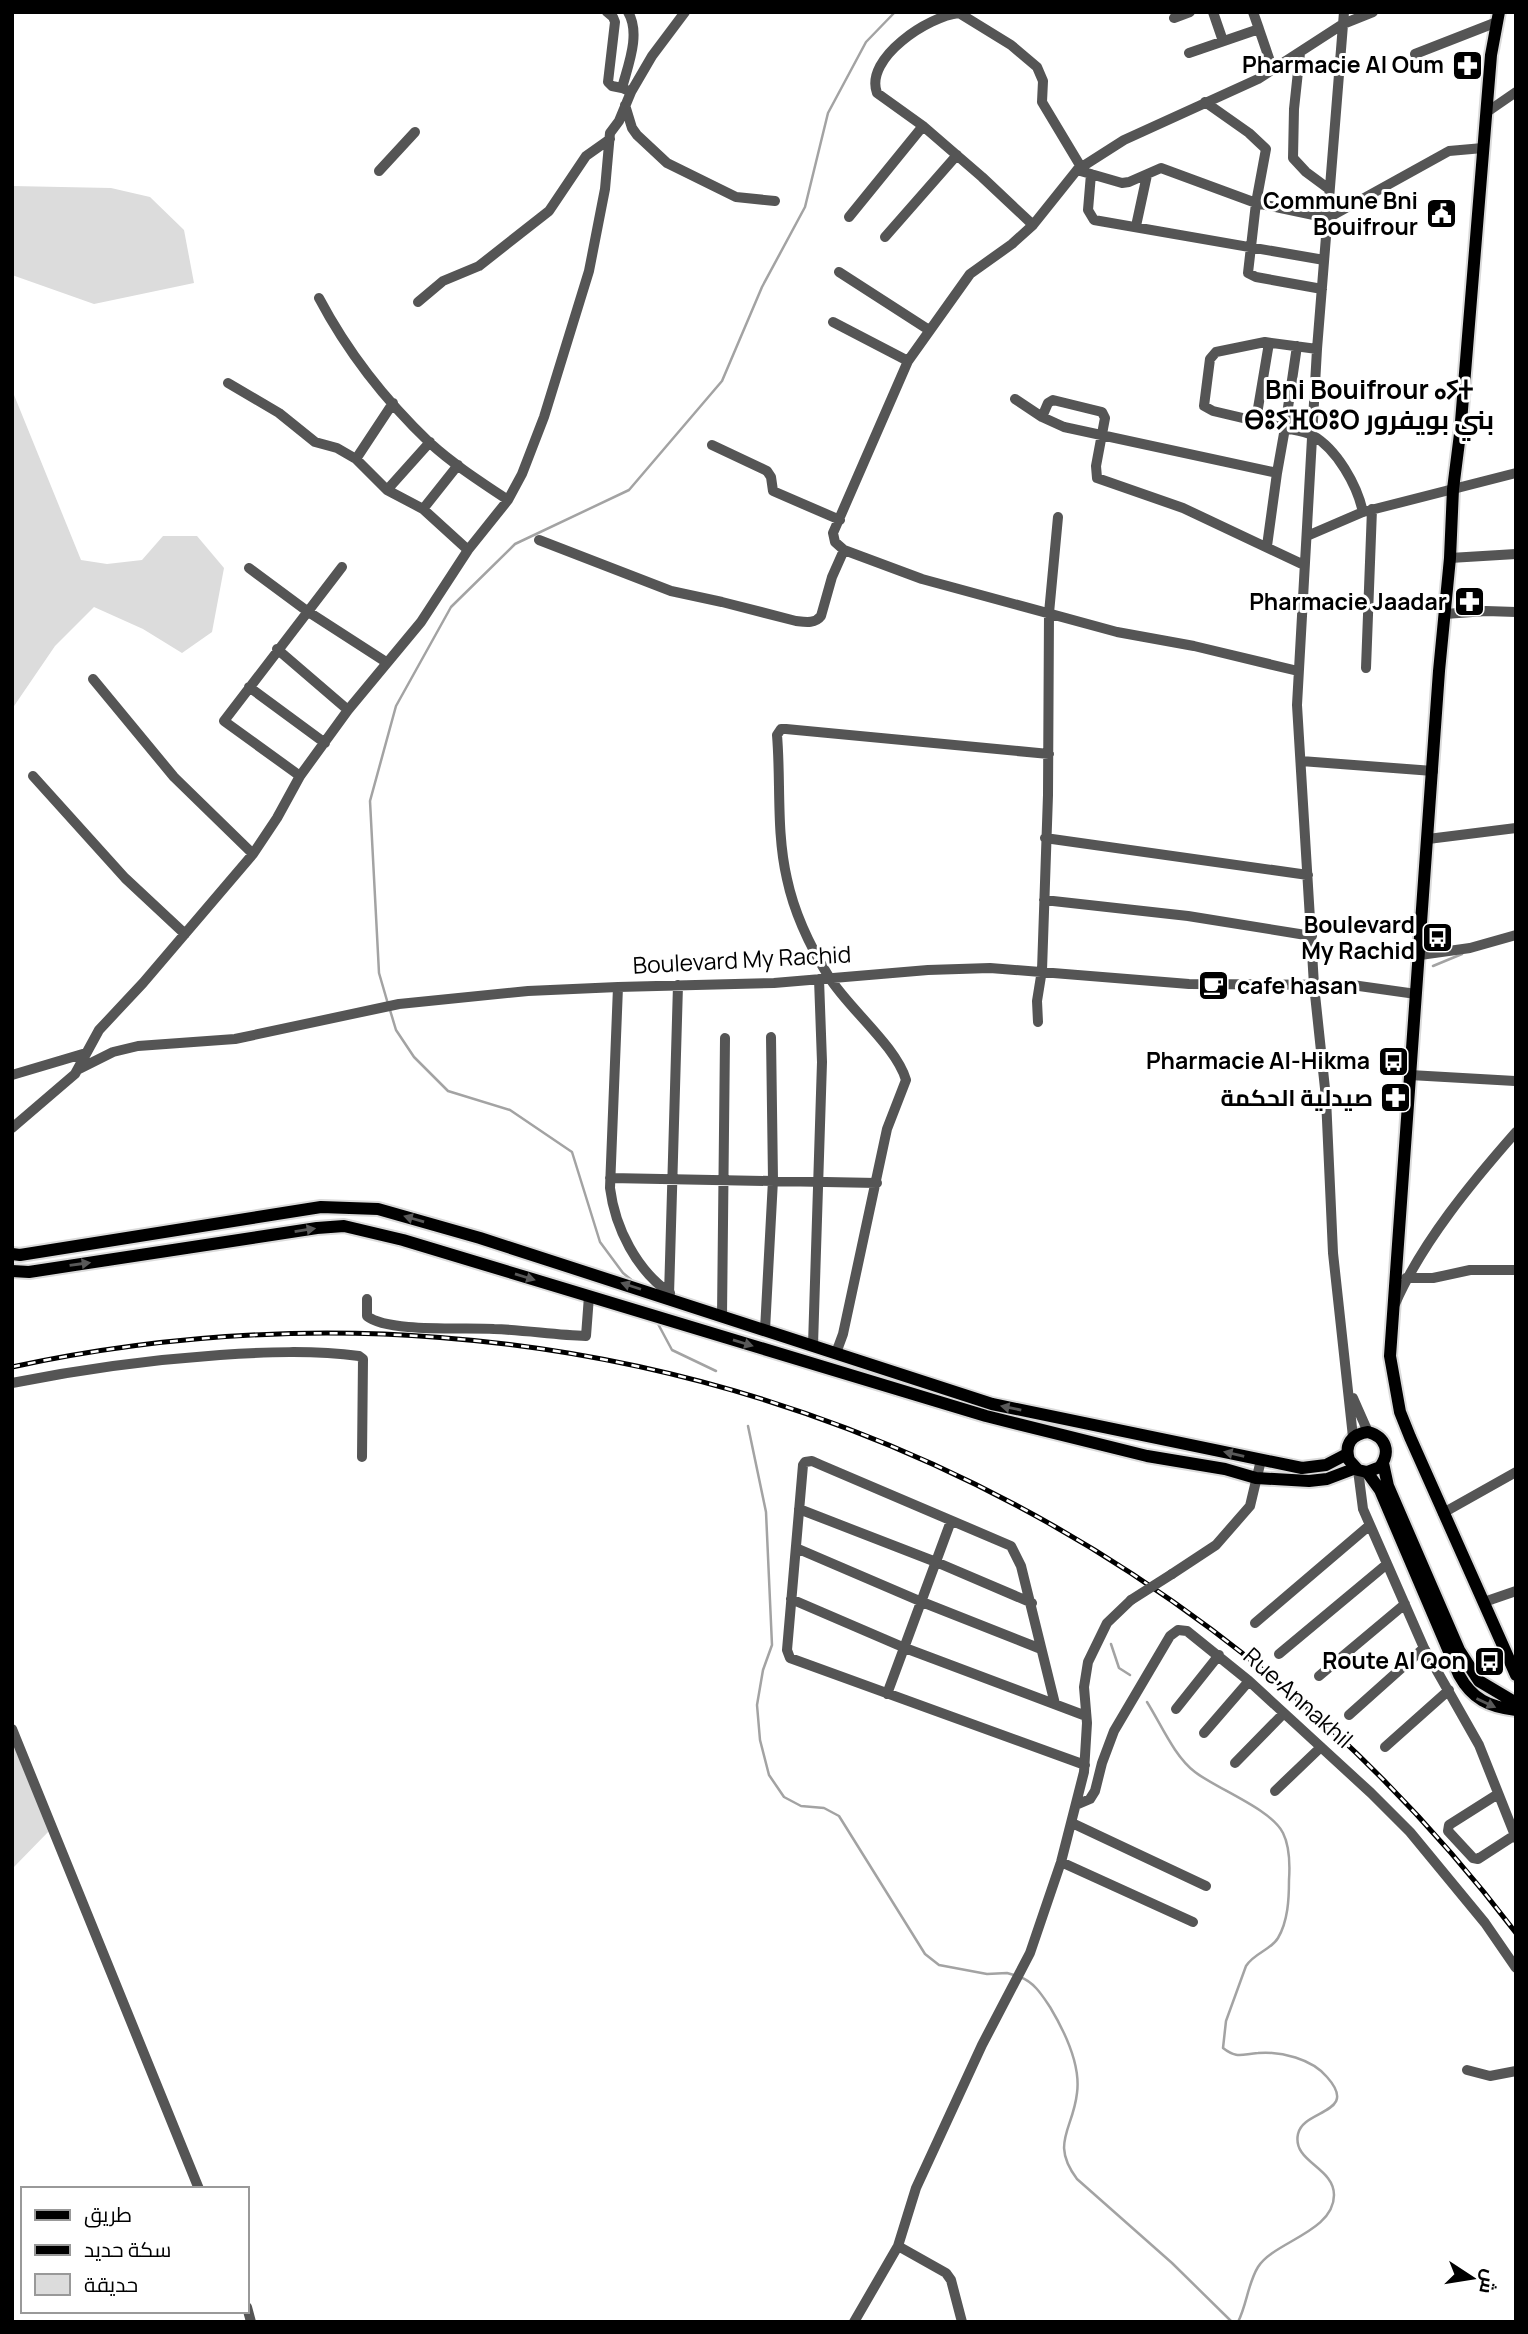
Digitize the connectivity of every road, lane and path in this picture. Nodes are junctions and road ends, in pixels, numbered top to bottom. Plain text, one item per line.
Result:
1 (607, 12) edge
2 (628, 12) edge
3 (685, 12) edge
4 (1189, 12) edge
5 (1213, 12) edge
6 (1253, 12) edge
7 (1373, 12) edge
8 (1498, 17) edge
9 (1174, 18) dead end
10 (1343, 18) edge
11 (1259, 29) junction
12 (1223, 41) junction
13 (1189, 53) dead end
14 (1300, 53) junction
15 (1415, 54) dead end
16 (1273, 69) junction
17 (627, 90) junction
18 (1516, 92) edge
19 (1205, 102) junction
20 (625, 105) junction
21 (1487, 113) junction
22 (923, 126) junction
23 (415, 132) dead end
24 (610, 136) junction
25 (1483, 148) junction
26 (957, 155) junction
27 (1079, 169) junction
28 (379, 171) dead end
29 (1091, 174) junction
30 (1147, 175) junction
31 (1329, 189) junction
32 (775, 201) dead end
33 (1256, 203) junction
34 (849, 217) dead end
35 (1328, 218) junction
36 (1033, 225) junction
37 (1136, 226) junction
38 (885, 237) dead end
39 (1251, 246) junction
40 (1324, 260) junction
41 (839, 272) dead end
42 (1322, 289) junction
43 (319, 298) dead end
44 (418, 302) dead end
45 (833, 322) dead end
46 (929, 330) junction
47 (1269, 342) junction
48 (1297, 346) junction
49 (1317, 349) junction
50 (908, 361) junction
51 (228, 383) dead end
52 (1015, 399) dead end
53 (393, 403) junction
54 (1042, 417) junction
55 (1256, 419) junction
56 (1285, 428) junction
57 (1101, 435) junction
58 (1312, 435) junction
59 (429, 442) junction
60 (712, 444) dead end
61 (356, 459) junction
62 (458, 465) junction
63 (1277, 473) junction
64 (1516, 473) edge
65 (1452, 489) junction
66 (387, 491) junction
67 (508, 500) junction
68 (423, 509) junction
69 (1368, 511) junction
70 (1058, 517) dead end
71 (840, 520) junction
72 (1307, 536) junction
73 (539, 540) dead end
74 (1267, 546) junction
75 (468, 550) junction
76 (844, 550) junction
77 (1516, 554) edge
78 (1450, 558) junction
79 (1304, 565) junction
80 (342, 567) dead end
81 (249, 568) dead end
82 (307, 611) junction
83 (1516, 612) edge
84 (1049, 613) junction
85 (1445, 614) junction
86 (277, 649) junction
87 (386, 662) junction
88 (1366, 668) dead end
89 (1298, 671) junction
90 (93, 679) dead end
91 (248, 687) junction
92 (348, 710) junction
93 (325, 743) junction
94 (1049, 754) junction
95 (1301, 761) junction
96 (1433, 771) junction
97 (33, 776) dead end
98 (300, 776) junction
99 (1515, 831) edge
100 (1045, 838) junction
101 (1427, 839) junction
102 (253, 853) junction
103 (1308, 875) junction
104 (1044, 900) junction
105 (185, 934) junction
106 (1516, 935) edge
107 (1312, 936) junction
108 (1420, 955) junction
109 (1042, 970) junction
110 (824, 978) junction
111 (678, 985) junction
112 (1314, 985) junction
113 (618, 986) junction
114 (1416, 993) junction
115 (1038, 1022) dead end
116 (771, 1037) dead end
117 (725, 1038) dead end
118 (86, 1053) junction
119 (79, 1069) junction
120 (12, 1075) edge
121 (1410, 1075) junction
122 (1515, 1081) edge
123 (12, 1128) edge
124 (1516, 1132) edge
125 (610, 1178) junction
126 (672, 1179) junction
127 (773, 1180) junction
128 (817, 1181) junction
129 (723, 1182) junction
130 (877, 1183) junction
131 (12, 1254) edge
132 (1516, 1270) edge
133 (12, 1271) edge
134 (1406, 1278) junction
135 (589, 1296) junction
136 (669, 1296) junction
137 (367, 1299) dead end
138 (1393, 1310) junction
139 (722, 1316) junction
140 (765, 1330) junction
141 (813, 1345) junction
142 (836, 1353) junction
143 (1348, 1378) junction
144 (12, 1383) edge
145 (1368, 1432) junction
146 (1353, 1437) junction
147 (1347, 1454) junction
148 (362, 1457) dead end
149 (1261, 1460) junction
150 (1383, 1463) junction
151 (1360, 1470) junction
152 (1516, 1472) edge
153 (1256, 1478) junction
154 (799, 1509) junction
155 (1443, 1513) junction
156 (951, 1521) junction
157 (1370, 1525) junction
158 (796, 1548) junction
159 (936, 1562) junction
160 (1387, 1564) junction
161 (1516, 1591) edge
162 (791, 1599) junction
163 (922, 1602) junction
164 (1484, 1602) junction
165 (1032, 1603) junction
166 (1405, 1604) junction
167 (1255, 1623) dead end
168 (1424, 1647) junction
169 (905, 1648) junction
170 (1041, 1649) junction
171 (1279, 1654) dead end
172 (1219, 1655) junction
173 (1516, 1675) edge
174 (1320, 1676) dead end
175 (1249, 1681) junction
176 (1449, 1690) junction
177 (887, 1694) junction
178 (1516, 1703) edge
179 (1055, 1704) junction
180 (1176, 1709) dead end
181 (1516, 1710) edge
182 (1284, 1713) junction
183 (1349, 1715) dead end
184 (1086, 1716) junction
185 (12, 1729) edge
186 (1204, 1733) dead end
187 (1321, 1747) junction
188 (1385, 1747) dead end
189 (1236, 1763) dead end
190 (1085, 1765) junction
191 (1275, 1791) dead end
192 (1498, 1794) junction
193 (1076, 1805) junction
194 (1072, 1823) junction
195 (1515, 1837) edge
196 (1061, 1861) junction
197 (1206, 1886) dead end
198 (1193, 1922) dead end
199 (1516, 1968) edge
200 (1467, 2070) dead end
201 (1516, 2071) edge
202 (198, 2187) edge
203 (898, 2246) junction
204 (854, 2322) edge
205 (962, 2322) edge

1 - 17 street
2 - 17 street
3 - 17 street
4 - 9 street
5 - 12 street
6 - 11 street
7 - 10 street
8 - 15 street
8 - 21 main road
10 - 14 street
10 - 31 street
11 - 12 street
11 - 16 street
12 - 13 street
14 - 16 street
14 - 31 street
16 - 19 street
17 - 20 street
18 - 21 street
19 - 27 street
19 - 33 street
20 - 24 street
20 - 32 street
21 - 25 main road
22 - 26 street
22 - 27 street
22 - 34 street
23 - 28 street
24 - 44 street
24 - 67 street
25 - 35 street
25 - 65 main road
26 - 36 street
26 - 38 street
27 - 29 street
27 - 36 street
29 - 30 street
29 - 37 street
30 - 33 street
30 - 37 street
31 - 35 street
33 - 35 street
33 - 39 street
35 - 40 street
36 - 46 street
37 - 39 street
39 - 40 street
39 - 42 street
40 - 42 street
41 - 46 street
42 - 49 street
43 - 53 street
45 - 50 street
46 - 50 street
47 - 48 street
47 - 55 street
47 - 55 street
48 - 49 street
48 - 56 street
49 - 58 street
50 - 71 street
51 - 61 street
52 - 54 street
53 - 59 street
53 - 61 street
54 - 57 street
54 - 57 street
55 - 56 street
56 - 58 street
56 - 63 street
57 - 63 street
57 - 74 street
58 - 69 street
58 - 72 street
59 - 62 street
59 - 66 street
60 - 71 street
61 - 66 street
62 - 67 street
62 - 68 street
63 - 74 street
64 - 65 street
65 - 69 street
65 - 78 main road
66 - 68 street
67 - 75 street
68 - 75 street
69 - 72 street
69 - 88 street
70 - 84 street
71 - 76 street
72 - 79 street
73 - 76 street
74 - 79 street
75 - 87 street
76 - 84 street
77 - 78 street
78 - 85 main road
79 - 89 street
80 - 82 street
81 - 82 street
82 - 86 street
82 - 87 street
83 - 85 street
84 - 89 street
84 - 94 street
85 - 96 main road
86 - 91 street
86 - 92 street
87 - 92 street
89 - 95 street
90 - 102 street
91 - 93 street
91 - 98 street
92 - 93 street
93 - 98 street
94 - 100 street
94 - 110 street
95 - 96 street
95 - 103 street
96 - 101 main road
97 - 105 street
98 - 102 street
99 - 101 street
100 - 103 street
100 - 104 street
101 - 108 main road
102 - 105 street
103 - 107 street
104 - 107 street
104 - 109 street
105 - 118 street
106 - 108 street
107 - 112 street
108 - 114 main road
109 - 110 street, Boulevard My Rachid
109 - 112 street, Boulevard My Rachid
109 - 115 street
110 - 111 street, Boulevard My Rachid
110 - 128 street
110 - 130 street
111 - 113 street, Boulevard My Rachid
111 - 126 street
112 - 114 street, Boulevard My Rachid
112 - 143 street
113 - 119 street, Boulevard My Rachid
113 - 125 street
114 - 121 main road
116 - 127 street
117 - 129 street
118 - 119 street
118 - 120 street
119 - 123 street
121 - 122 street
121 - 138 main road
124 - 134 street
125 - 126 street
125 - 136 street
126 - 129 street
126 - 136 street
127 - 128 street
127 - 129 street
127 - 140 street
128 - 130 street
128 - 141 street
129 - 139 street
130 - 142 street
136 -> 131 main road
132 - 134 street
133 -> 135 main road
134 - 138 street
135 - 137 street
135 -> 153 main road
136 - 139 main road
138 - 155 main road
139 - 140 main road
140 - 141 main road
141 - 142 main road
149 -> 142 main road
143 - 145 street
143 - 146 street
144 - 148 street
145 - 146 main road
145 - 150 main road
146 - 147 main road
147 - 149 main road
147 - 151 main road
149 - 153 street
150 - 151 main road
150 - 178 main road
151 - 153 main road
151 - 157 street
151 -> 181 main road
152 - 155 street
153 - 184 street, bridge
154 - 156 street
154 - 158 street
154 - 159 street
155 - 164 main road
156 - 159 street
156 - 165 street
157 - 160 street
157 - 167 street
158 - 162 street
158 - 163 street
159 - 163 street
159 - 165 street
160 - 166 street
160 - 171 street
161 - 164 street
162 - 169 street
162 - 177 street
163 - 169 street
163 - 170 street
164 - 173 main road
165 - 170 street
166 - 168 street
166 - 174 street
168 - 176 street
168 - 183 street
169 - 177 street
169 - 179 street
170 - 179 street
172 - 175 street, Rue Annakhil
172 - 180 street
172 - 193 street, Rue Annakhil
175 - 182 street, Rue Annakhil
175 - 186 street
176 - 188 street
176 - 192 street
177 - 190 street
179 - 184 street
182 - 187 street, Rue Annakhil
182 - 189 street
184 - 190 street
185 - 202 street
187 - 191 street
187 - 199 street, Rue Annakhil
190 - 193 street
192 - 195 street
192 - 195 street
193 - 194 street
194 - 196 street
194 - 197 street
196 - 198 street
196 - 203 street
200 - 201 street
203 - 204 street
203 - 205 street

